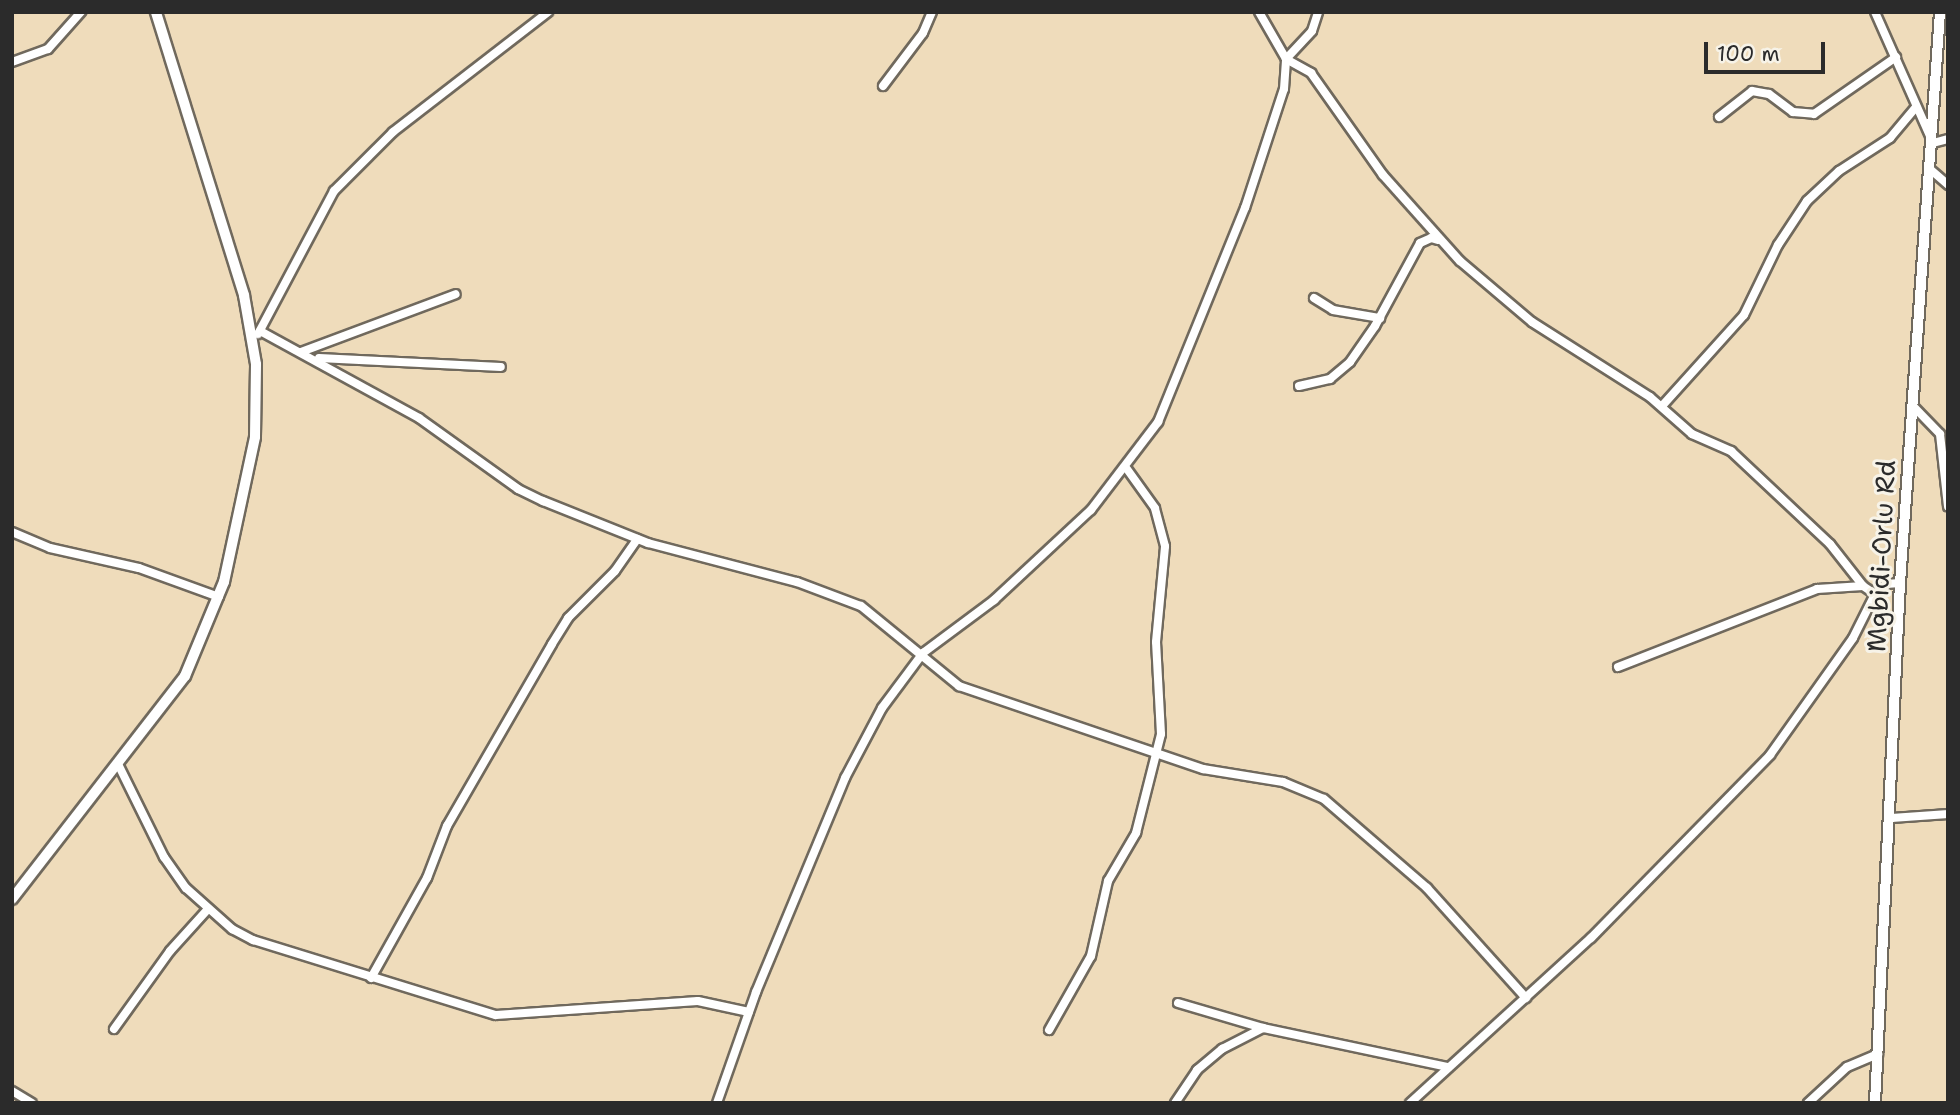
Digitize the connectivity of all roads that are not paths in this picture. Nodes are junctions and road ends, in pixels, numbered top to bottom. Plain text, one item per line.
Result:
1 (81, 12) edge
2 (156, 12) edge
3 (548, 12) edge
4 (932, 12) edge
5 (1259, 12) edge
6 (1318, 12) edge
7 (1875, 12) edge
8 (1940, 12) edge
9 (1896, 57) junction
10 (1286, 59) junction
11 (12, 62) edge
12 (883, 86) dead end
13 (1916, 107) junction
14 (1719, 117) dead end
15 (1948, 139) edge
16 (1933, 143) junction
17 (1931, 170) junction
18 (1946, 181) edge
19 (1441, 241) junction
20 (456, 295) dead end
21 (1314, 298) dead end
22 (1380, 318) junction
23 (257, 335) junction
24 (301, 352) junction
25 (314, 358) junction
26 (501, 367) dead end
27 (1299, 386) dead end
28 (1662, 405) junction
29 (1913, 406) junction
30 (1126, 469) junction
31 (1948, 507) edge
32 (12, 531) edge
33 (637, 539) junction
34 (1900, 583) junction
35 (1863, 586) junction
36 (1875, 594) junction
37 (219, 597) junction
38 (923, 653) junction
39 (1618, 667) dead end
40 (1157, 752) junction
41 (119, 766) junction
42 (1948, 814) edge
43 (1892, 818) junction
44 (12, 899) edge
45 (208, 909) junction
46 (371, 978) junction
47 (1526, 998) junction
48 (1178, 1003) dead end
49 (749, 1012) junction
50 (114, 1028) dead end
51 (1263, 1028) junction
52 (1049, 1030) dead end
53 (1878, 1054) junction
54 (1448, 1067) junction
55 (12, 1091) edge
56 (32, 1103) edge
57 (717, 1103) edge
58 (1175, 1103) edge
59 (1410, 1103) edge
60 (1808, 1103) edge
61 (1875, 1103) edge

1 - 11 street
2 - 23 main road
3 - 23 street
4 - 12 street
5 - 10 street
6 - 10 street
7 - 9 street
8 - 16 main road, Mgbidi-Orlu Rd
9 - 13 street
9 - 14 street
10 - 19 street
10 - 30 street
13 - 16 street
13 - 28 street
15 - 16 street
16 - 17 main road, Mgbidi-Orlu Rd
17 - 18 street
17 - 29 main road, Mgbidi-Orlu Rd
19 - 22 street
19 - 28 street
20 - 24 street
21 - 22 street
22 - 27 street
23 - 24 street
23 - 37 main road
24 - 25 street
25 - 26 street
25 - 33 street
28 - 35 street
29 - 31 street
29 - 34 main road, Mgbidi-Orlu Rd
30 - 38 street
30 - 40 street
32 - 37 street
33 - 38 street
33 - 46 street
34 - 36 street
34 - 43 main road, Mgbidi-Orlu Rd
35 - 36 street
35 - 39 street
36 - 47 street
37 - 41 main road
38 - 40 street
38 - 49 street
40 - 47 street
40 - 52 street
41 - 44 main road
41 - 45 street
42 - 43 street
43 - 53 main road, Mgbidi-Orlu Rd
45 - 46 street
45 - 50 street
46 - 49 street
47 - 54 street
48 - 51 street
49 - 57 street
51 - 54 street
51 - 58 street
53 - 60 street
53 - 61 main road, Mgbidi-Orlu Rd
54 - 59 street
55 - 56 street

